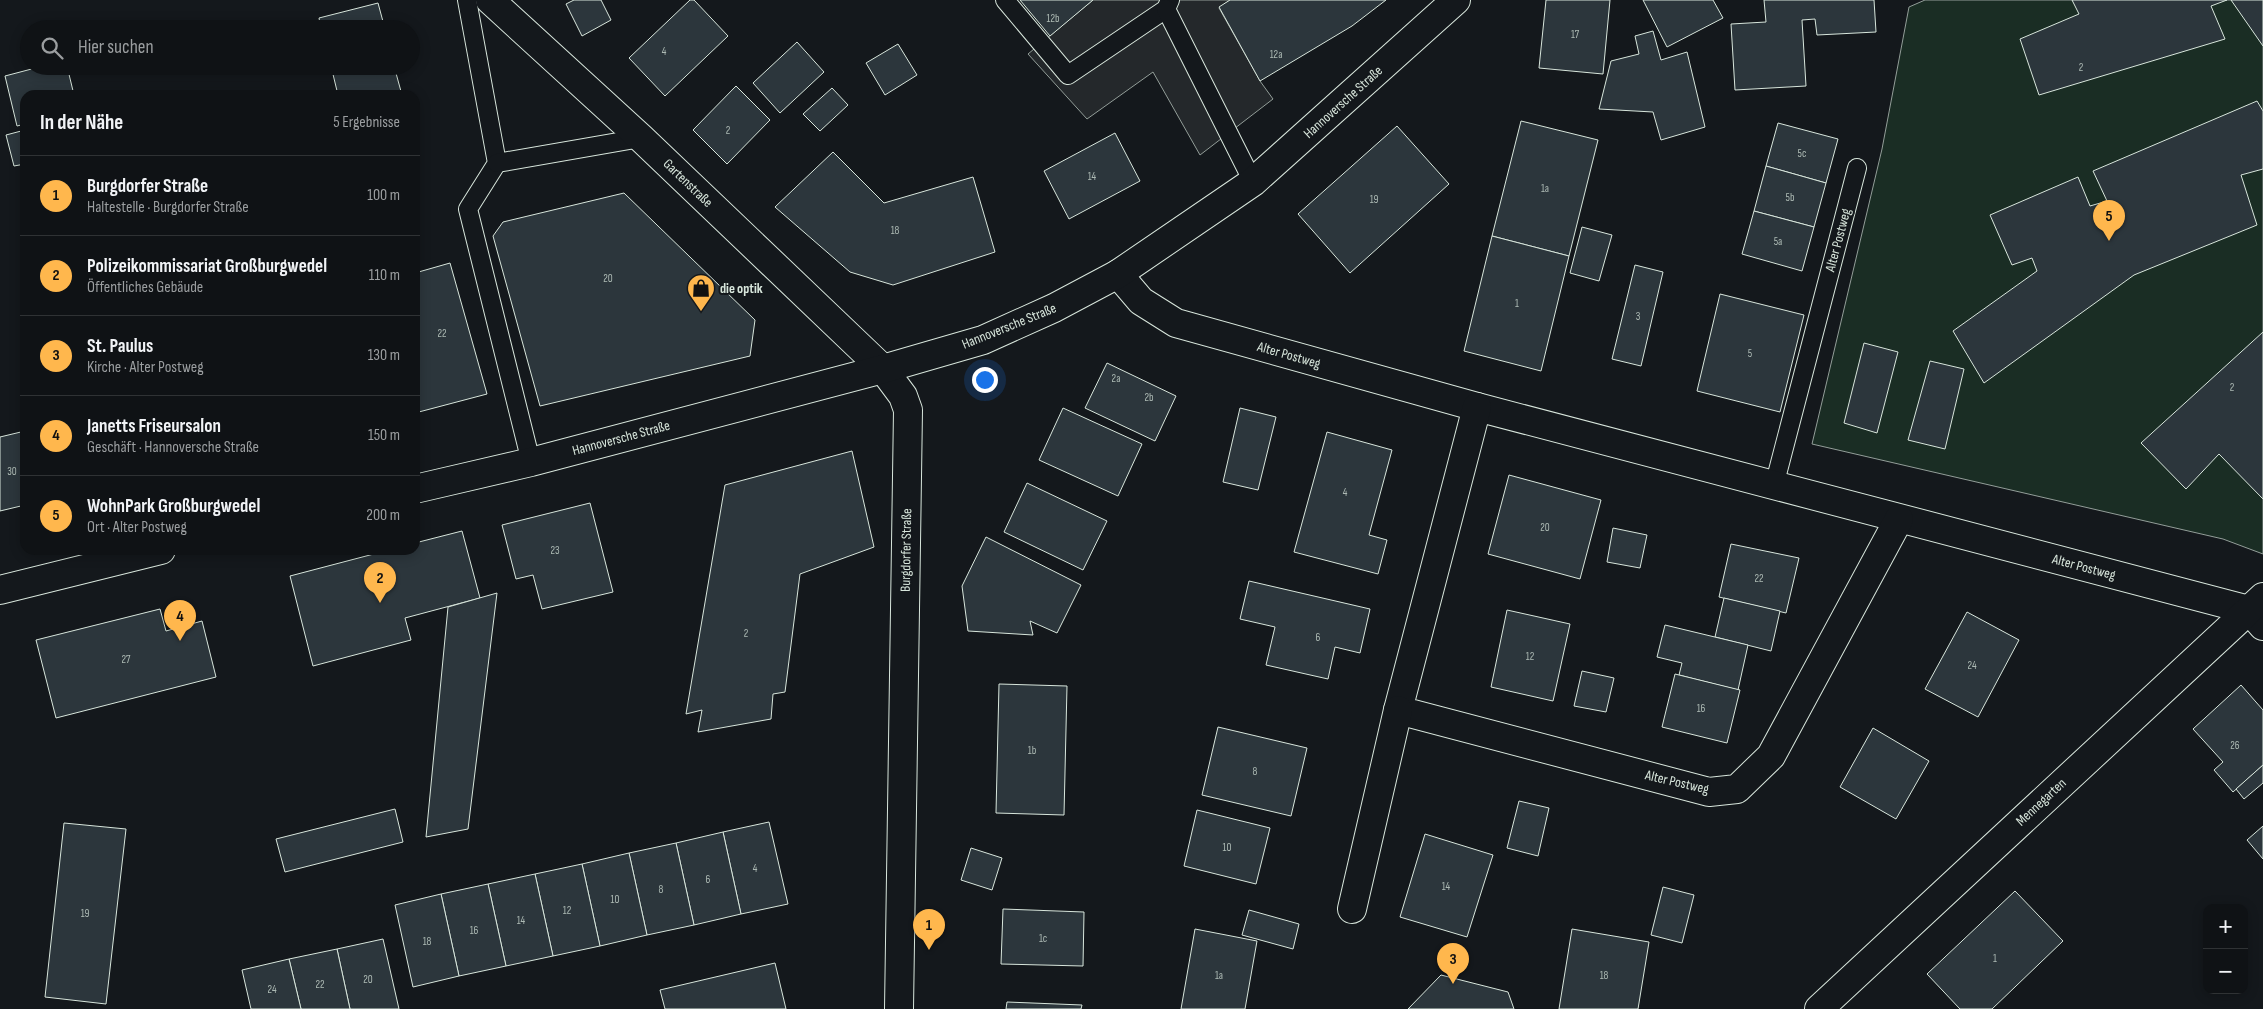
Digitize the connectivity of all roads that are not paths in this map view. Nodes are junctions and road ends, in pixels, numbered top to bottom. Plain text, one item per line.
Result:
1 (466, 0) edge
2 (490, 0) edge
3 (1005, 0) edge
4 (1456, 0) edge
5 (1168, 4) edge
6 (641, 138) junction
7 (497, 163) junction
8 (1857, 168) dead end
9 (1253, 182) junction
10 (1118, 274) junction
11 (883, 369) junction
12 (1477, 407) junction
13 (531, 462) junction
14 (1774, 486) junction
15 (420, 488) edge
16 (1899, 519) junction
17 (141, 555) edge
18 (0, 590) edge
19 (2258, 611) edge
20 (1398, 710) junction
21 (1352, 909) dead end
22 (1829, 1006) edge
23 (899, 1009) edge

1 - 7 lane
2 - 6 street, Gartenstraße
3 - 5 lane
4 - 9 street, Hannoversche Straße
5 - 9 lane
6 - 7 lane
6 - 11 street, Gartenstraße
7 - 13 lane
8 - 14 lane, Alter Postweg
9 - 10 street, Hannoversche Straße
10 - 11 street, Hannoversche Straße
10 - 12 street, Alter Postweg
11 - 13 street, Hannoversche Straße
11 - 23 street, Burgdorfer Straße
12 - 14 street, Alter Postweg
12 - 20 street
13 - 15 street, Hannoversche Straße
14 - 16 street, Alter Postweg
16 - 19 street, Alter Postweg
16 - 20 street, Alter Postweg
17 - 18 street
19 - 22 street, Mennegarten
20 - 21 street

